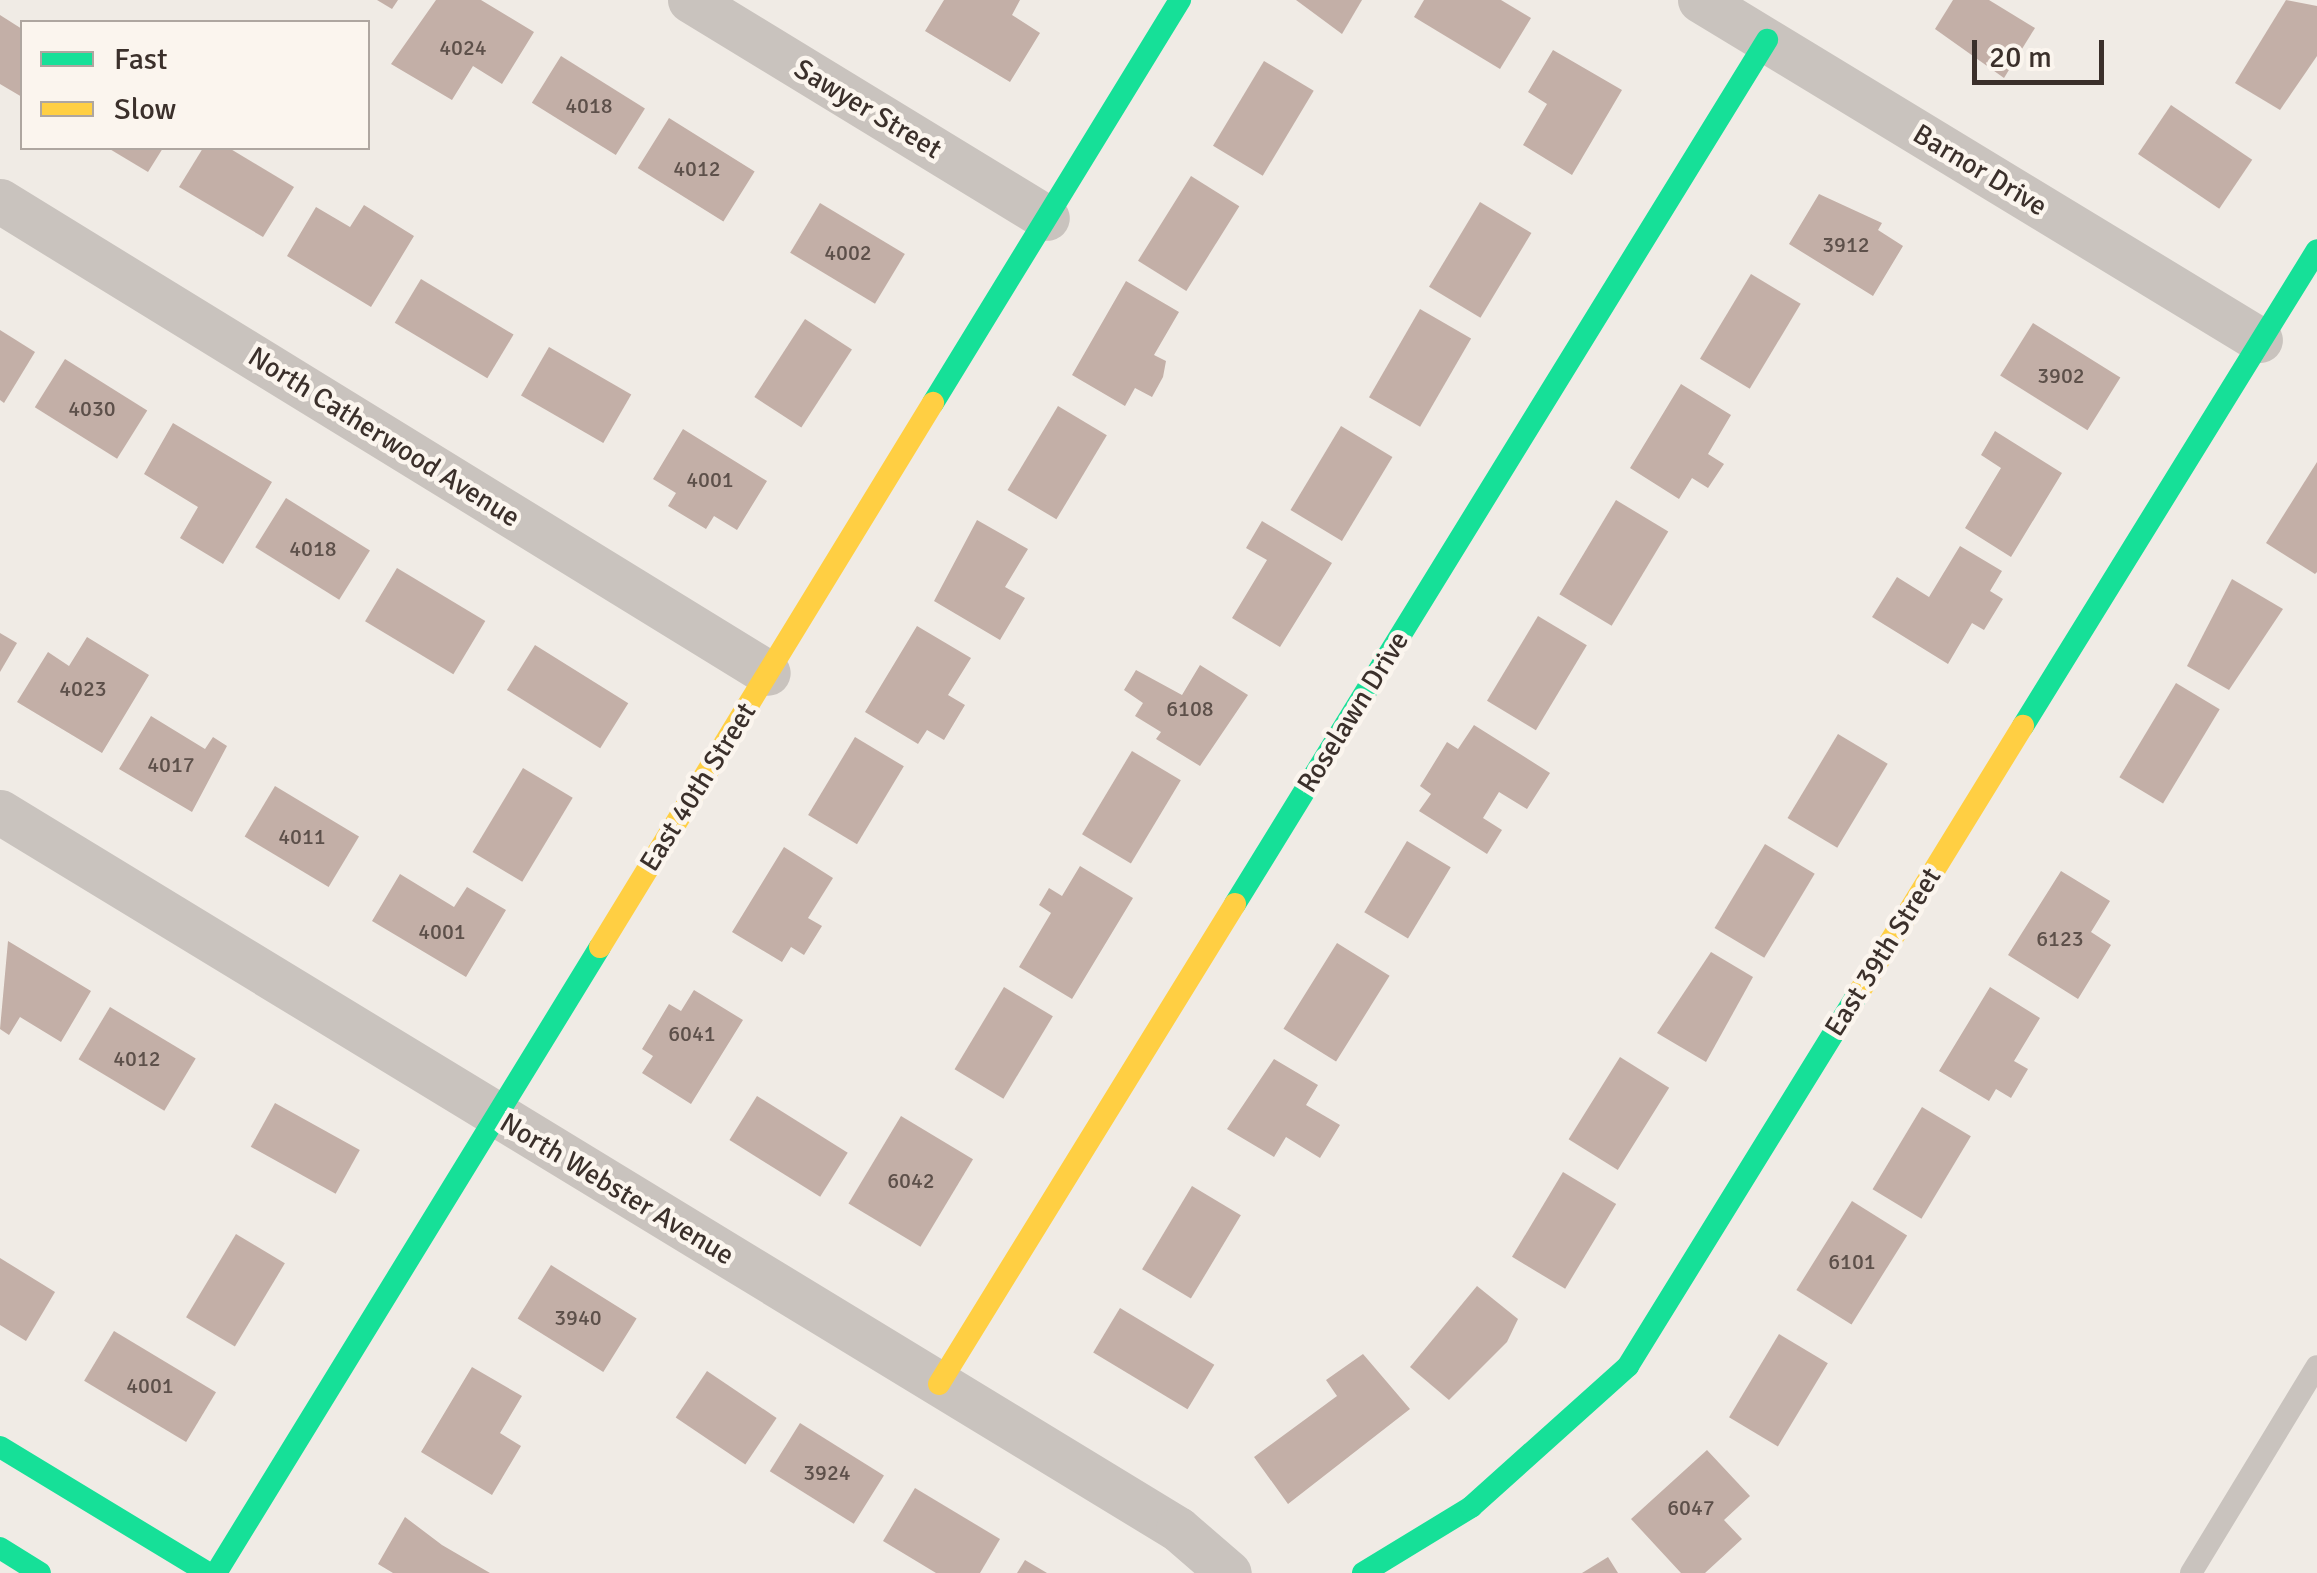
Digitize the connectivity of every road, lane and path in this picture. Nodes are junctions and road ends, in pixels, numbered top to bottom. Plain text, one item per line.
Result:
1 (690, 0) edge
2 (1180, 0) edge
3 (1700, 0) edge
4 (1766, 40) junction
5 (0, 201) edge
6 (1047, 218) junction
7 (2317, 250) edge
8 (2260, 340) junction
9 (768, 673) junction
10 (0, 812) edge
11 (496, 1115) junction
12 (2317, 1366) edge
13 (939, 1384) junction
14 (0, 1447) edge
15 (0, 1548) edge
16 (40, 1573) edge
17 (212, 1573) edge
18 (1229, 1573) edge
19 (1363, 1573) edge
20 (2190, 1573) edge

1 - 6 street, Sawyer Street
2 - 6 street, East 40th Street
3 - 4 street, Barnor Drive
4 - 8 street, Barnor Drive
4 - 13 street, Roselawn Drive
5 - 9 street, North Catherwood Avenue
6 - 9 street, East 40th Street
7 - 8 street, East 39th Street
8 - 19 street, East 39th Street
9 - 11 street, East 40th Street
10 - 11 street, North Webster Avenue
11 - 13 street, North Webster Avenue
11 - 17 street, East 40th Street
12 - 20 lane
13 - 18 street, North Webster Avenue
14 - 17 street
15 - 16 street

